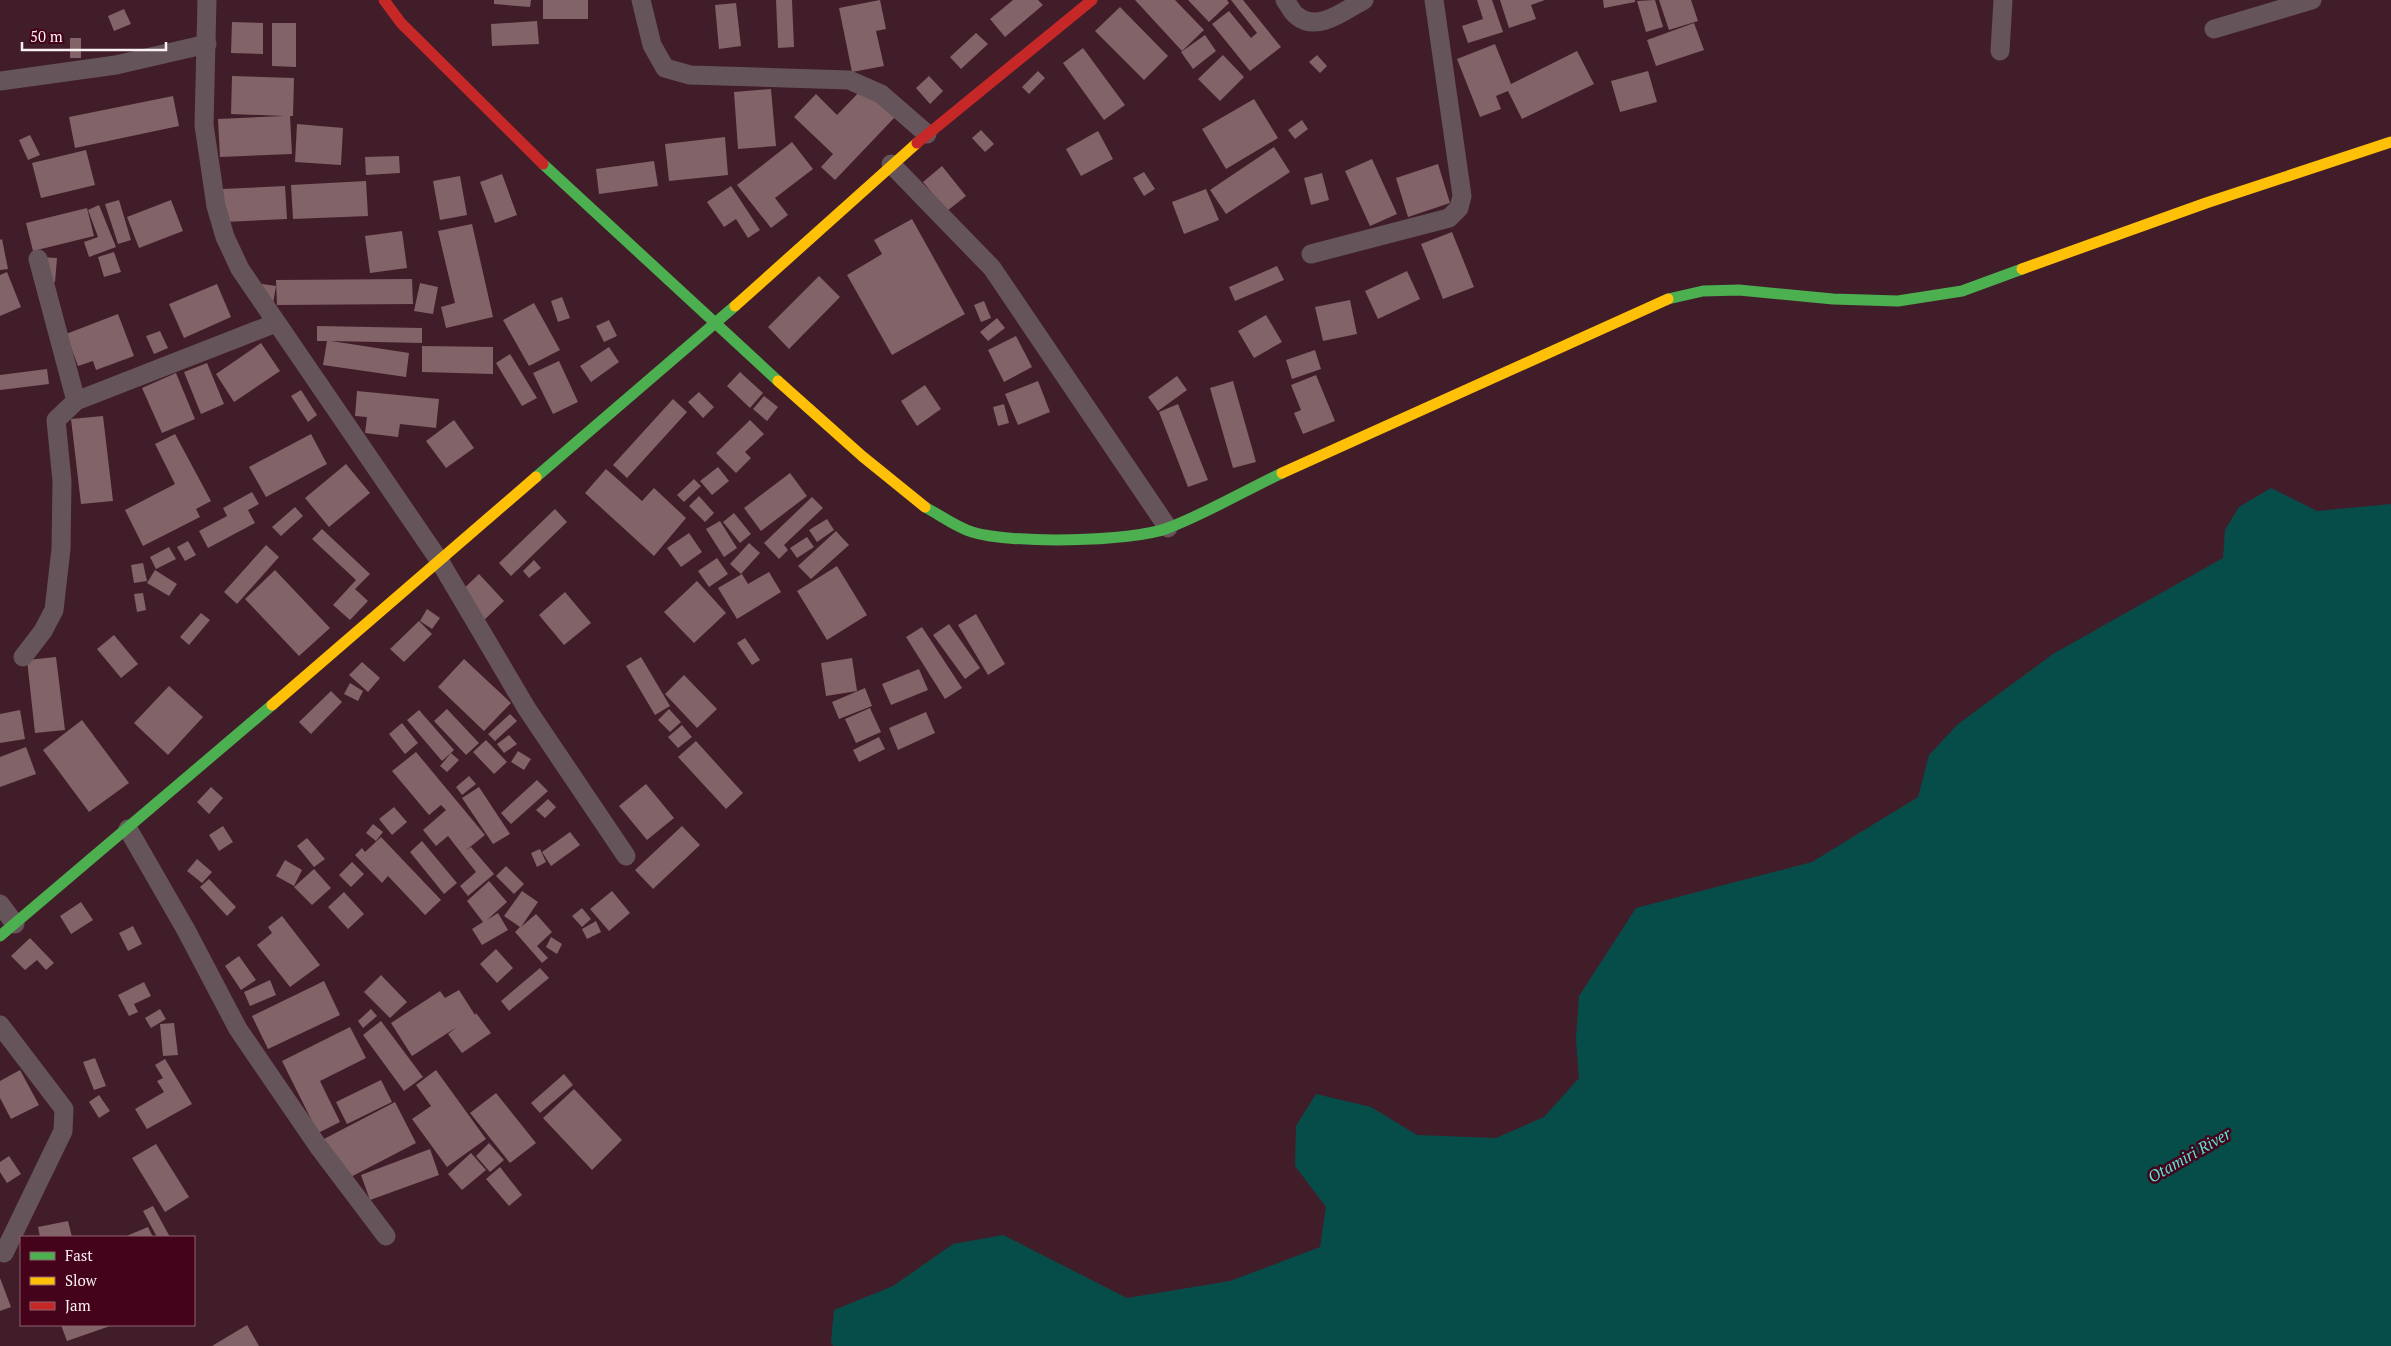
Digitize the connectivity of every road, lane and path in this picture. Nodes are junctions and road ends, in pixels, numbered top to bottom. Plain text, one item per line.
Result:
1 (208, 0) edge
2 (384, 0) edge
3 (641, 0) edge
4 (1092, 0) edge
5 (1285, 0) edge
6 (1364, 0) edge
7 (1434, 0) edge
8 (2003, 0) edge
9 (2312, 0) edge
10 (2214, 29) dead end
11 (207, 44) junction
12 (2000, 51) dead end
13 (0, 80) edge
14 (927, 134) junction
15 (2391, 142) edge
16 (891, 164) junction
17 (1311, 254) dead end
18 (38, 259) dead end
19 (276, 322) junction
20 (715, 324) junction
21 (76, 401) junction
22 (1168, 528) junction
23 (439, 560) junction
24 (23, 656) dead end
25 (128, 830) junction
26 (626, 856) dead end
27 (0, 904) edge
28 (15, 924) junction
29 (0, 936) edge
30 (0, 1025) edge
31 (386, 1236) dead end
32 (4, 1253) dead end

1 - 11 street
2 - 20 street
3 - 14 street
4 - 14 street
5 - 6 street
7 - 17 street
8 - 12 street
9 - 10 street
11 - 13 street
11 - 19 street
14 - 16 street
15 - 22 street
16 - 20 street
16 - 22 street
18 - 21 street
19 - 21 street
19 - 23 street
20 - 22 street
20 - 23 street
21 - 24 street
23 - 25 street
23 - 26 street
25 - 28 street
25 - 31 street
27 - 28 street
28 - 29 street
30 - 32 street

